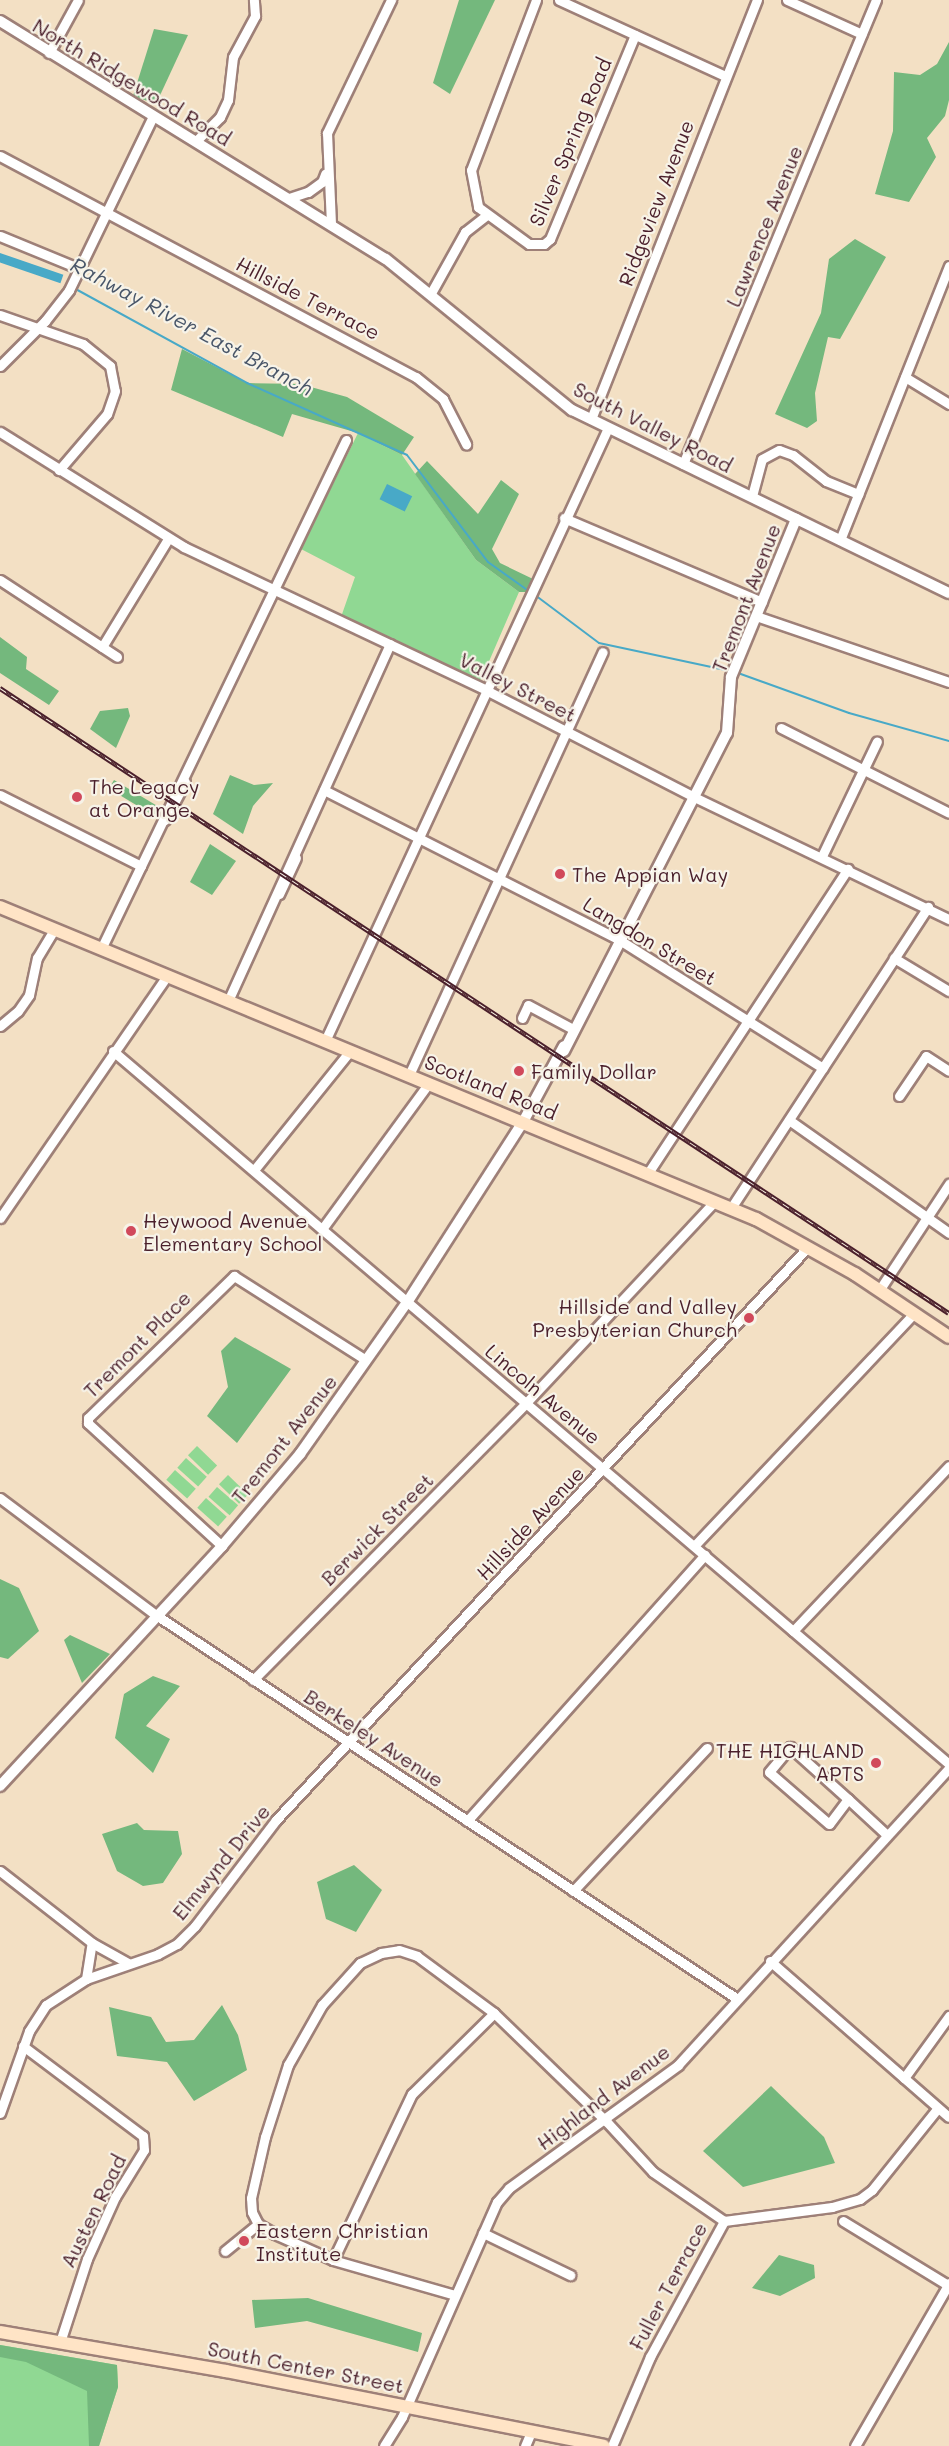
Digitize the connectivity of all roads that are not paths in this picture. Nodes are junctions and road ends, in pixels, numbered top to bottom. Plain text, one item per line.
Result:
1 (78, 0) edge
2 (254, 0) edge
3 (390, 0) edge
4 (536, 0) edge
5 (559, 0) edge
6 (757, 0) edge
7 (787, 0) edge
8 (876, 0) edge
9 (0, 21) edge
10 (862, 34) junction
11 (635, 35) junction
12 (49, 53) junction
13 (725, 76) junction
14 (153, 116) junction
15 (196, 141) junction
16 (0, 156) edge
17 (327, 168) junction
18 (246, 172) joint
19 (289, 198) junction
20 (105, 215) junction
21 (487, 215) junction
22 (331, 224) junction
23 (0, 236) edge
24 (949, 266) edge
25 (78, 268) junction
26 (431, 293) junction
27 (0, 315) edge
28 (37, 330) junction
29 (0, 366) edge
30 (905, 377) junction
31 (949, 404) edge
32 (591, 419) junction
33 (608, 428) junction
34 (0, 432) edge
35 (346, 440) dead end
36 (466, 444) dead end
37 (683, 464) junction
38 (58, 470) junction
39 (858, 495) junction
40 (752, 496) junction
41 (564, 518) junction
42 (796, 519) junction
43 (168, 538) junction
44 (840, 540) junction
45 (0, 580) edge
46 (273, 591) junction
47 (949, 593) edge
48 (762, 602) junction
49 (756, 616) junction
50 (390, 644) junction
51 (102, 648) junction
52 (603, 652) dead end
53 (117, 657) dead end
54 (949, 682) edge
55 (486, 690) junction
56 (781, 728) dead end
57 (566, 732) junction
58 (877, 741) dead end
59 (863, 772) junction
60 (324, 790) junction
61 (0, 795) edge
62 (694, 797) junction
63 (949, 813) edge
64 (418, 837) junction
65 (822, 856) junction
66 (141, 866) junction
67 (848, 869) junction
68 (500, 879) junction
69 (928, 907) junction
70 (0, 908) edge
71 (949, 919) edge
72 (54, 930) junction
73 (618, 939) junction
74 (100, 949) junction
75 (894, 958) junction
76 (167, 976) junction
77 (949, 991) edge
78 (228, 1001) junction
79 (522, 1018) dead end
80 (747, 1021) junction
81 (0, 1026) edge
82 (573, 1029) junction
83 (325, 1041) junction
84 (113, 1051) junction
85 (350, 1051) junction
86 (823, 1068) junction
87 (949, 1071) edge
88 (409, 1075) junction
89 (429, 1083) junction
90 (898, 1096) dead end
91 (789, 1120) junction
92 (523, 1122) junction
93 (254, 1170) junction
94 (648, 1173) junction
95 (949, 1184) edge
96 (714, 1202) junction
97 (731, 1208) junction
98 (927, 1217) junction
99 (0, 1218) edge
100 (322, 1229) junction
101 (949, 1233) edge
102 (807, 1248) junction
103 (880, 1289) junction
104 (408, 1302) junction
105 (914, 1313) junction
106 (949, 1337) edge
107 (366, 1360) junction
108 (526, 1402) junction
109 (949, 1466) edge
110 (604, 1469) junction
111 (0, 1498) edge
112 (222, 1546) junction
113 (694, 1546) junction
114 (705, 1555) junction
115 (156, 1615) junction
116 (793, 1631) junction
117 (252, 1680) junction
118 (350, 1742) junction
119 (706, 1748) dead end
120 (949, 1766) edge
121 (0, 1786) edge
122 (848, 1799) junction
123 (467, 1821) junction
124 (887, 1835) junction
125 (1, 1874) edge
126 (573, 1891) junction
127 (92, 1943) junction
128 (770, 1961) junction
129 (128, 1963) junction
130 (86, 1979) junction
131 (736, 1998) junction
132 (494, 2013) junction
133 (949, 2016) edge
134 (23, 2046) junction
135 (904, 2078) junction
136 (938, 2108) junction
137 (0, 2113) edge
138 (949, 2117) edge
139 (606, 2121) junction
140 (724, 2221) junction
141 (843, 2221) dead end
142 (258, 2224) junction
143 (483, 2233) junction
144 (225, 2251) dead end
145 (333, 2260) junction
146 (570, 2275) dead end
147 (948, 2284) edge
148 (455, 2295) junction
149 (0, 2332) edge
150 (60, 2342) junction
151 (406, 2407) junction
152 (531, 2432) junction
153 (384, 2446) edge
154 (525, 2446) edge
155 (604, 2446) edge
156 (612, 2446) edge
157 (855, 2446) edge

1 - 12 street
2 - 15 street
3 - 17 street
4 - 21 street
5 - 11 street
6 - 13 street, Ridgeview Avenue
7 - 10 street
8 - 10 street, Lawrence Avenue
9 - 12 street, North Ridgewood Road
10 - 37 street, Lawrence Avenue
11 - 13 street
11 - 21 street, Silver Spring Road
12 - 14 street, North Ridgewood Road
13 - 32 street, Ridgeview Avenue
14 - 15 street, North Ridgewood Road
14 - 20 street
15 - 18 street, North Ridgewood Road
16 - 20 street, Hillside Terrace
17 - 19 street
17 - 22 street
18 - 19 street, South Valley Road
19 - 22 street, South Valley Road
20 - 25 street
20 - 36 street, Hillside Terrace
21 - 26 street
22 - 26 street, South Valley Road
23 - 25 street
24 - 30 street
25 - 28 street
26 - 32 street, South Valley Road
27 - 28 street
28 - 29 street
28 - 38 street
30 - 31 street
30 - 39 street
32 - 33 street, South Valley Road
33 - 37 street, South Valley Road
33 - 41 street
34 - 38 street, Valley Street
35 - 46 street
37 - 40 street, South Valley Road
38 - 43 street, Valley Street
39 - 40 street
39 - 44 street
40 - 42 street, South Valley Road
41 - 48 street
41 - 55 street
42 - 44 street, South Valley Road
42 - 48 street, Tremont Avenue
43 - 46 street, Valley Street
43 - 51 street
44 - 47 street, South Valley Road
45 - 51 street
46 - 50 street, Valley Street
46 - 66 street
48 - 49 street, Tremont Avenue
49 - 54 street
49 - 62 street, Tremont Avenue
50 - 55 street, Valley Street
50 - 60 street
51 - 53 street
52 - 57 street
55 - 57 street, Valley Street
55 - 64 street
56 - 59 street
57 - 62 street, Valley Street
57 - 68 street
58 - 59 street
59 - 63 street
59 - 65 street
60 - 64 street, Langdon Street
60 - 78 street
61 - 66 street
62 - 65 street, Valley Street
62 - 73 street, Tremont Avenue
64 - 68 street, Langdon Street
64 - 83 street
65 - 67 street, Valley Street
66 - 74 street
67 - 69 street, Valley Street
67 - 80 street
68 - 73 street, Langdon Street
68 - 88 street
69 - 71 street, Valley Street
69 - 75 street
70 - 72 main road, Scotland Road
72 - 74 main road, Scotland Road
72 - 81 street
73 - 80 street, Langdon Street
73 - 82 street, Tremont Avenue
74 - 76 main road, Scotland Road
75 - 77 street
75 - 86 street
76 - 78 main road, Scotland Road
76 - 84 street
78 - 83 main road, Scotland Road
79 - 82 street
80 - 86 street, Langdon Street
80 - 94 street
82 - 92 street, Tremont Avenue
83 - 85 main road, Scotland Road
84 - 93 street, Lincoln Avenue
84 - 99 street
85 - 88 main road, Scotland Road
85 - 93 street
86 - 91 street
87 - 90 street
88 - 89 main road, Scotland Road
89 - 92 main road, Scotland Road
89 - 100 street
91 - 97 street
91 - 98 street
92 - 94 main road, Scotland Road
92 - 104 street, Tremont Avenue
93 - 100 street, Lincoln Avenue
94 - 96 main road, Scotland Road
95 - 98 street
96 - 97 main road, Scotland Road
96 - 108 street, Berwick Street
97 - 102 main road, Scotland Road
98 - 101 street
98 - 103 street
100 - 104 street, Lincoln Avenue
102 - 103 main road, Scotland Road
102 - 110 street, Hillside Avenue
103 - 105 main road, Scotland Road
104 - 107 street, Tremont Avenue
104 - 108 street, Lincoln Avenue
105 - 106 main road, Scotland Road
105 - 113 street
107 - 112 street, Tremont Avenue
107 - 112 street, Tremont Place
108 - 110 street, Lincoln Avenue
108 - 117 street, Berwick Street
109 - 116 street
110 - 113 street, Lincoln Avenue
110 - 118 street, Hillside Avenue
111 - 115 street, Berkeley Avenue
112 - 115 street, Tremont Avenue
113 - 114 street, Lincoln Avenue
114 - 116 street, Lincoln Avenue
114 - 123 street
115 - 117 street, Berkeley Avenue
115 - 121 street, Tremont Avenue
116 - 120 street, Lincoln Avenue
117 - 118 street, Berkeley Avenue
118 - 123 street, Berkeley Avenue
118 - 129 street, Elmwynd Drive
119 - 126 street
120 - 124 street, Highland Avenue
122 - 122 street
122 - 124 street
123 - 126 street, Berkeley Avenue
124 - 128 street, Highland Avenue
125 - 127 street
126 - 131 street, Berkeley Avenue
127 - 129 street
127 - 130 street
128 - 131 street, Highland Avenue
128 - 135 street
129 - 130 street, Elmwynd Drive
130 - 134 street, Elmwynd Drive
131 - 139 street, Highland Avenue
132 - 139 street, Fuller Terrace
132 - 142 street, Fuller Terrace
132 - 145 street
133 - 135 street
134 - 137 street, Elmwynd Drive
134 - 150 street, Austen Road
135 - 136 street
136 - 138 street
136 - 140 street
139 - 140 street, Fuller Terrace
139 - 143 street, Highland Avenue
140 - 156 street, Fuller Terrace
141 - 147 street
142 - 144 street
142 - 145 street
143 - 146 street
143 - 148 street, Highland Avenue
145 - 148 street
147 - 157 street
148 - 151 street, Highland Avenue
149 - 150 main road, South Center Street
150 - 151 main road, South Center Street
151 - 152 main road, South Center Street
151 - 153 street, Highland Avenue
152 - 154 street
152 - 155 main road, South Center Street

